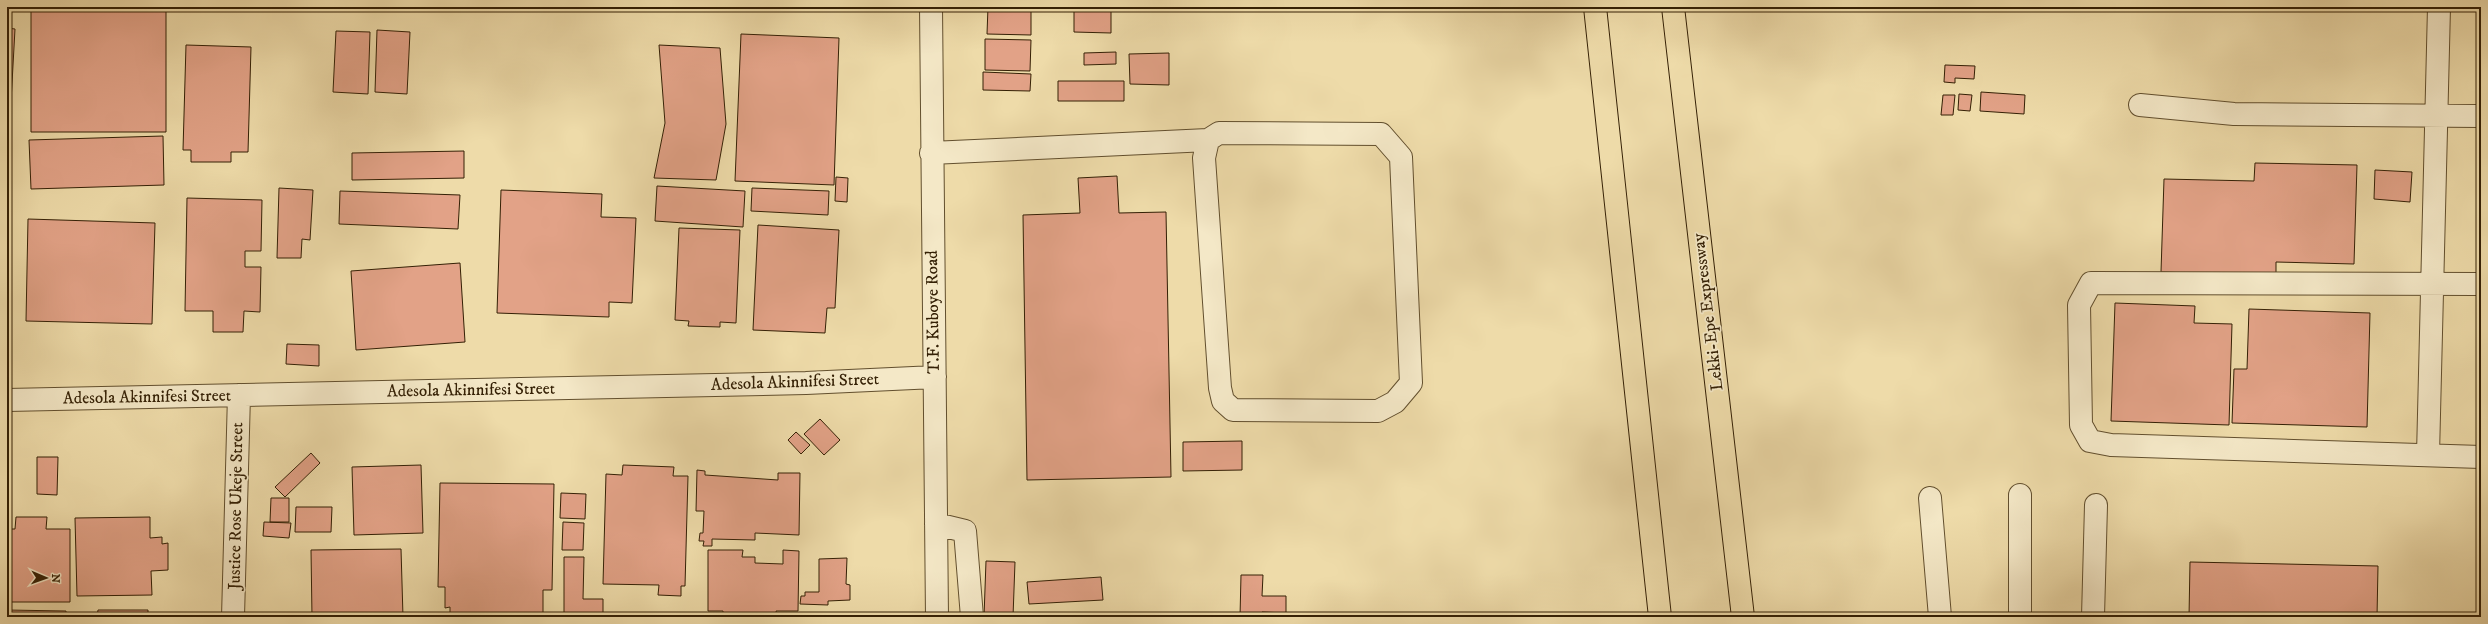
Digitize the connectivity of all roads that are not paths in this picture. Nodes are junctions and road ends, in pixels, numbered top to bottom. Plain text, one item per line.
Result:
1 (931, 7) edge
2 (1595, 7) edge
3 (1673, 7) edge
4 (2439, 7) edge
5 (2140, 105) dead end
6 (2436, 116) junction
7 (2481, 116) edge
8 (1208, 140) junction
9 (931, 153) junction
10 (2432, 284) junction
11 (2481, 284) edge
12 (935, 377) junction
13 (239, 395) junction
14 (7, 400) edge
15 (2428, 455) junction
16 (2481, 457) edge
17 (2020, 494) dead end
18 (1930, 498) dead end
19 (2096, 505) dead end
20 (936, 524) junction
21 (233, 617) edge
22 (936, 617) edge
23 (972, 617) edge
24 (1660, 617) edge
25 (1744, 617) edge
26 (1940, 617) edge
27 (2020, 617) edge
28 (2093, 617) edge

1 - 9 street, T.F. Kuboye Road
2 - 24 highway
3 - 25 highway, Lekki-Epe Expressway
4 - 6 street
5 - 6 street
6 - 7 street
6 - 10 street
8 - 8 street
8 - 9 street
9 - 12 street, T.F. Kuboye Road
10 - 11 street
10 - 15 street
10 - 15 street
12 - 13 street, Adesola Akinnifesi Street
12 - 20 street, T.F. Kuboye Road
13 - 14 street, Adesola Akinnifesi Street
13 - 21 street, Justice Rose Ukeje Street
15 - 16 street
17 - 27 street
18 - 26 street
19 - 28 street
20 - 22 street, T.F. Kuboye Road
20 - 23 street

